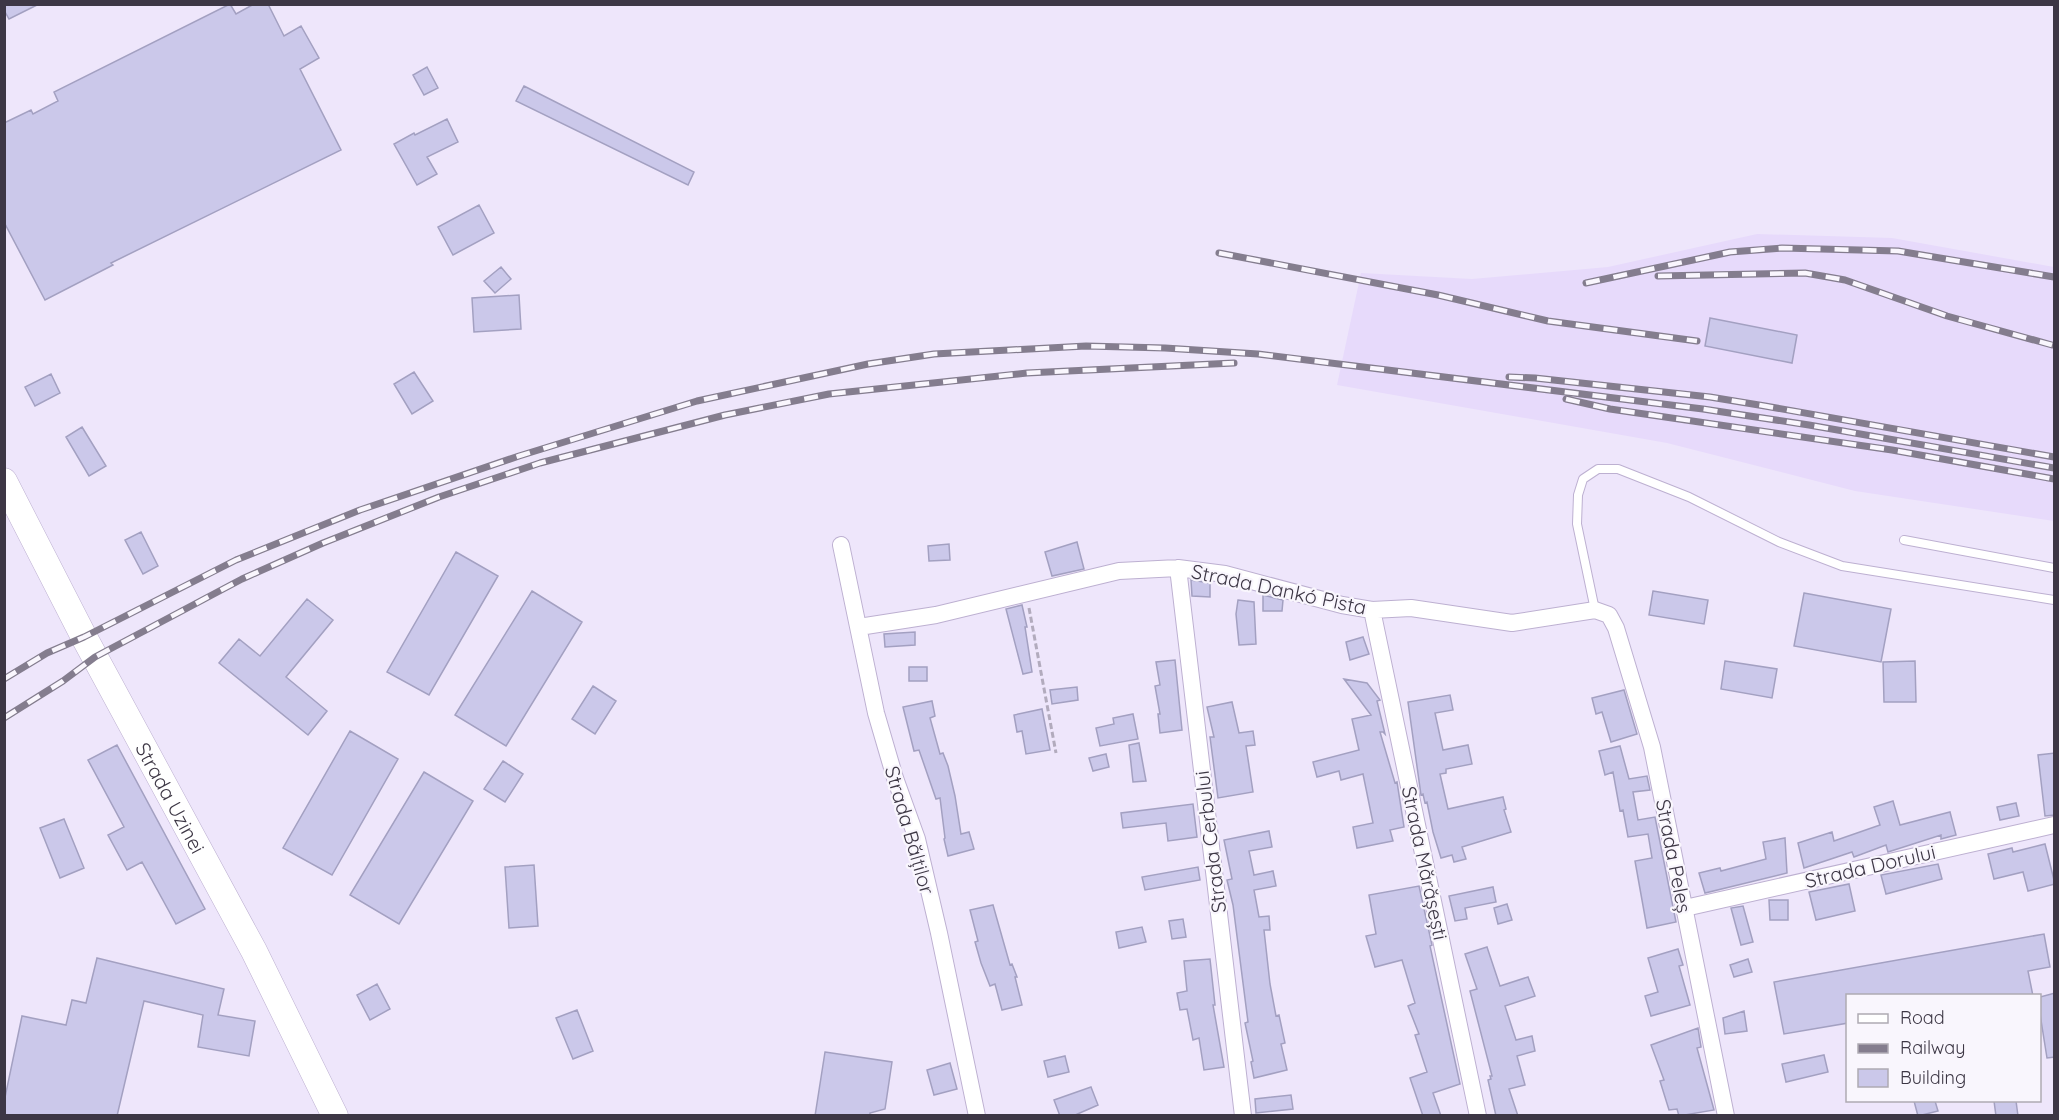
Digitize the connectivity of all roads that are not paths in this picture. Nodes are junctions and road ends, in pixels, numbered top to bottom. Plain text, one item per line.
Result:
1 (4, 481) edge
2 (1904, 540) dead end
3 (841, 545) dead end
4 (1178, 568) junction
5 (2055, 568) edge
6 (2055, 600) edge
7 (1372, 610) junction
8 (1595, 610) junction
9 (859, 627) junction
10 (2055, 825) edge
11 (1685, 908) junction
12 (335, 1116) edge
13 (977, 1116) edge
14 (1243, 1116) edge
15 (1478, 1116) edge
16 (1726, 1116) edge

1 - 12 main road, Strada Uzinei
2 - 5 lane
3 - 9 street, Strada Bălților
4 - 7 street, Strada Dankó Pista
4 - 9 street, Strada Dankó Pista
4 - 14 street, Strada Cerbului
6 - 8 lane
7 - 8 street, Strada Dankó Pista
7 - 15 street, Strada Mărășești
8 - 11 street, Strada Peleș
9 - 13 street, Strada Bălților
10 - 11 street, Strada Dorului
11 - 16 street, Strada Peleș

